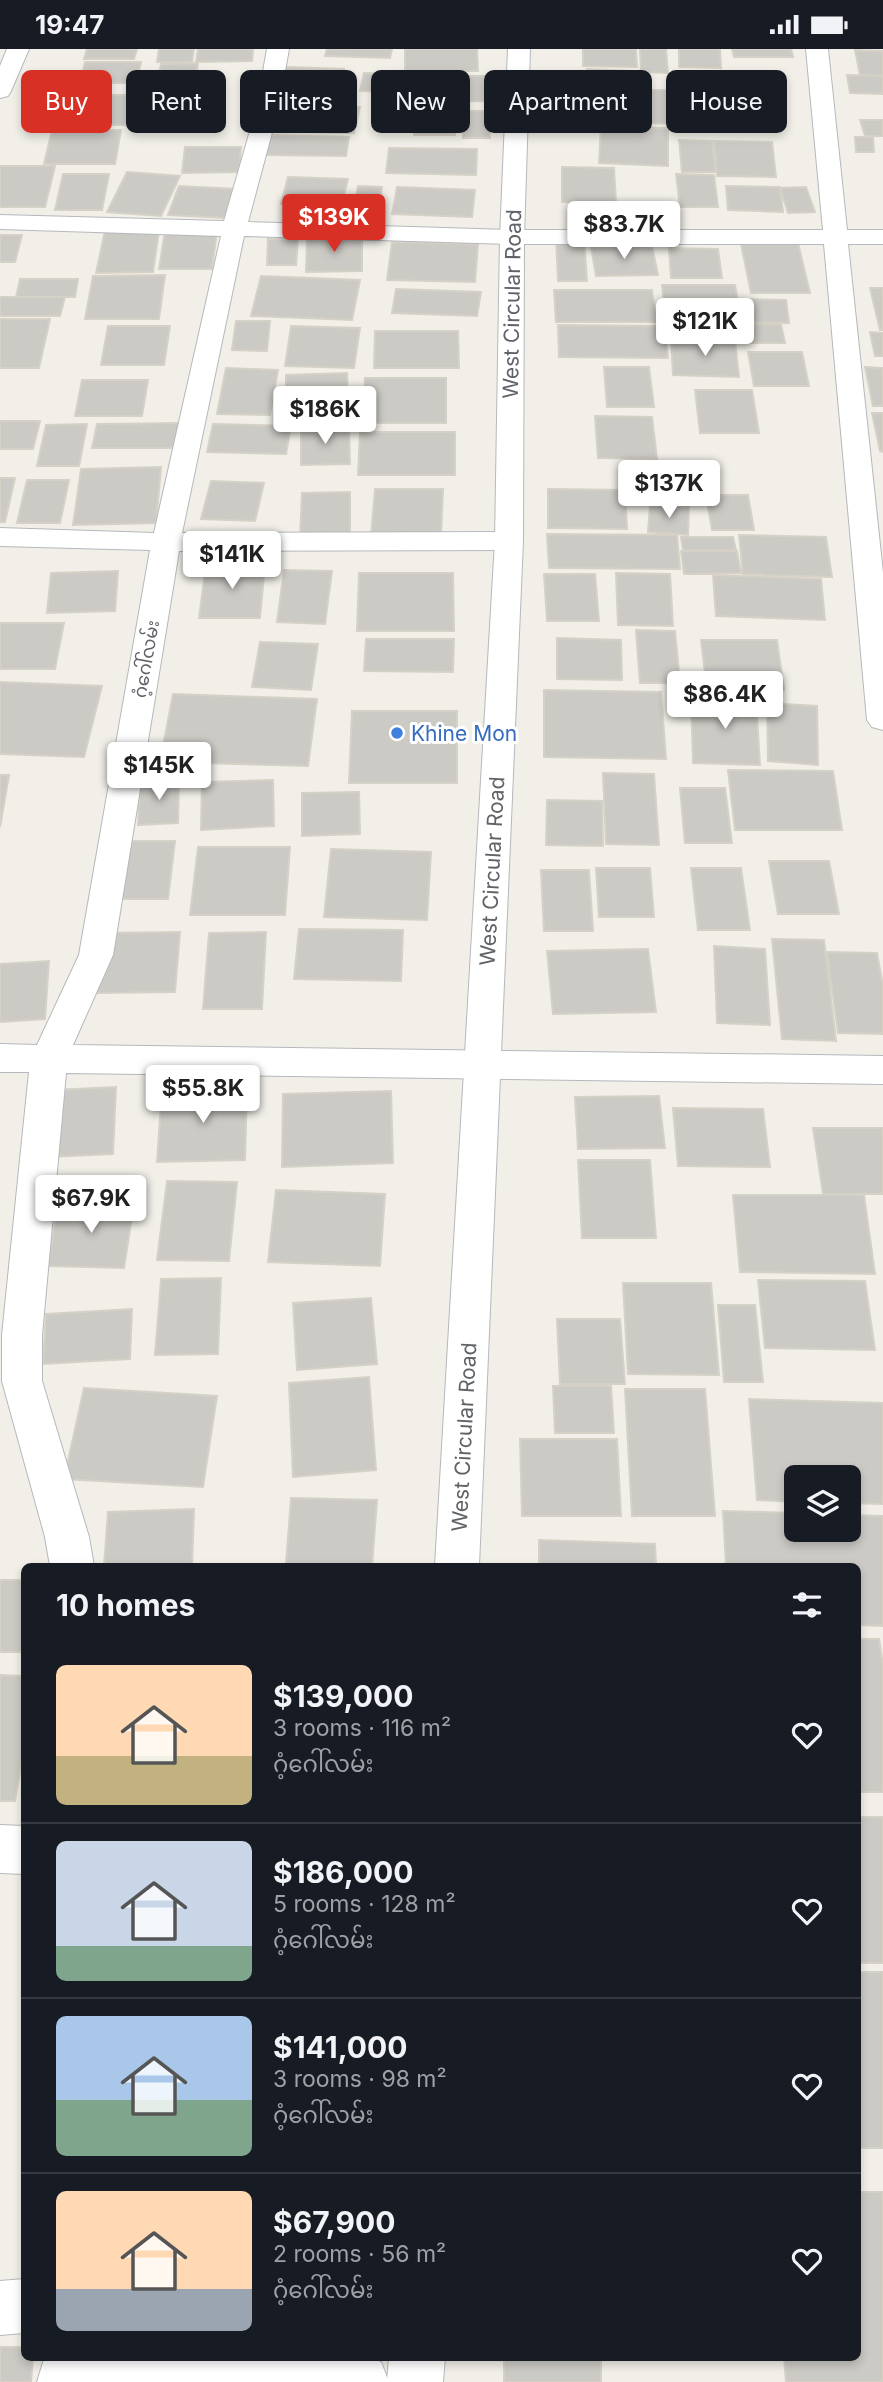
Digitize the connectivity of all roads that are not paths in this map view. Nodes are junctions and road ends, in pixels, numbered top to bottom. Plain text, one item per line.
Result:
1 (18, 49) edge
2 (278, 49) edge
3 (519, 49) edge
4 (817, 49) edge
5 (0, 91) edge
6 (0, 222) edge
7 (234, 229) junction
8 (837, 236) junction
9 (512, 237) junction
10 (883, 237) edge
11 (0, 537) edge
12 (509, 541) junction
13 (166, 542) junction
14 (883, 720) edge
15 (0, 1058) edge
16 (49, 1058) junction
17 (483, 1063) junction
18 (883, 1070) edge
19 (71, 1563) edge
20 (457, 1563) edge
21 (0, 1849) edge
22 (21, 1850) edge
23 (21, 2306) edge
24 (0, 2308) edge
25 (416, 2361) edge
26 (66, 2373) edge
27 (361, 2382) edge
28 (415, 2382) edge

1 - 5 street
2 - 7 street, ဂံ့ဂေါ်လမ်း
3 - 9 street, West Circular Road
4 - 8 street
6 - 7 street
7 - 9 street
7 - 13 street, ဂံ့ဂေါ်လမ်း
8 - 9 street
8 - 10 street
8 - 14 street
9 - 12 street, West Circular Road
11 - 13 street
12 - 13 street
12 - 17 street, West Circular Road
13 - 16 street, ဂံ့ဂေါ်လမ်း
15 - 16 street
16 - 17 street
16 - 19 street, ဂံ့ဂေါ်လမ်း
17 - 18 street
17 - 20 street, West Circular Road
21 - 22 street
23 - 24 street
25 - 28 street
26 - 27 street

